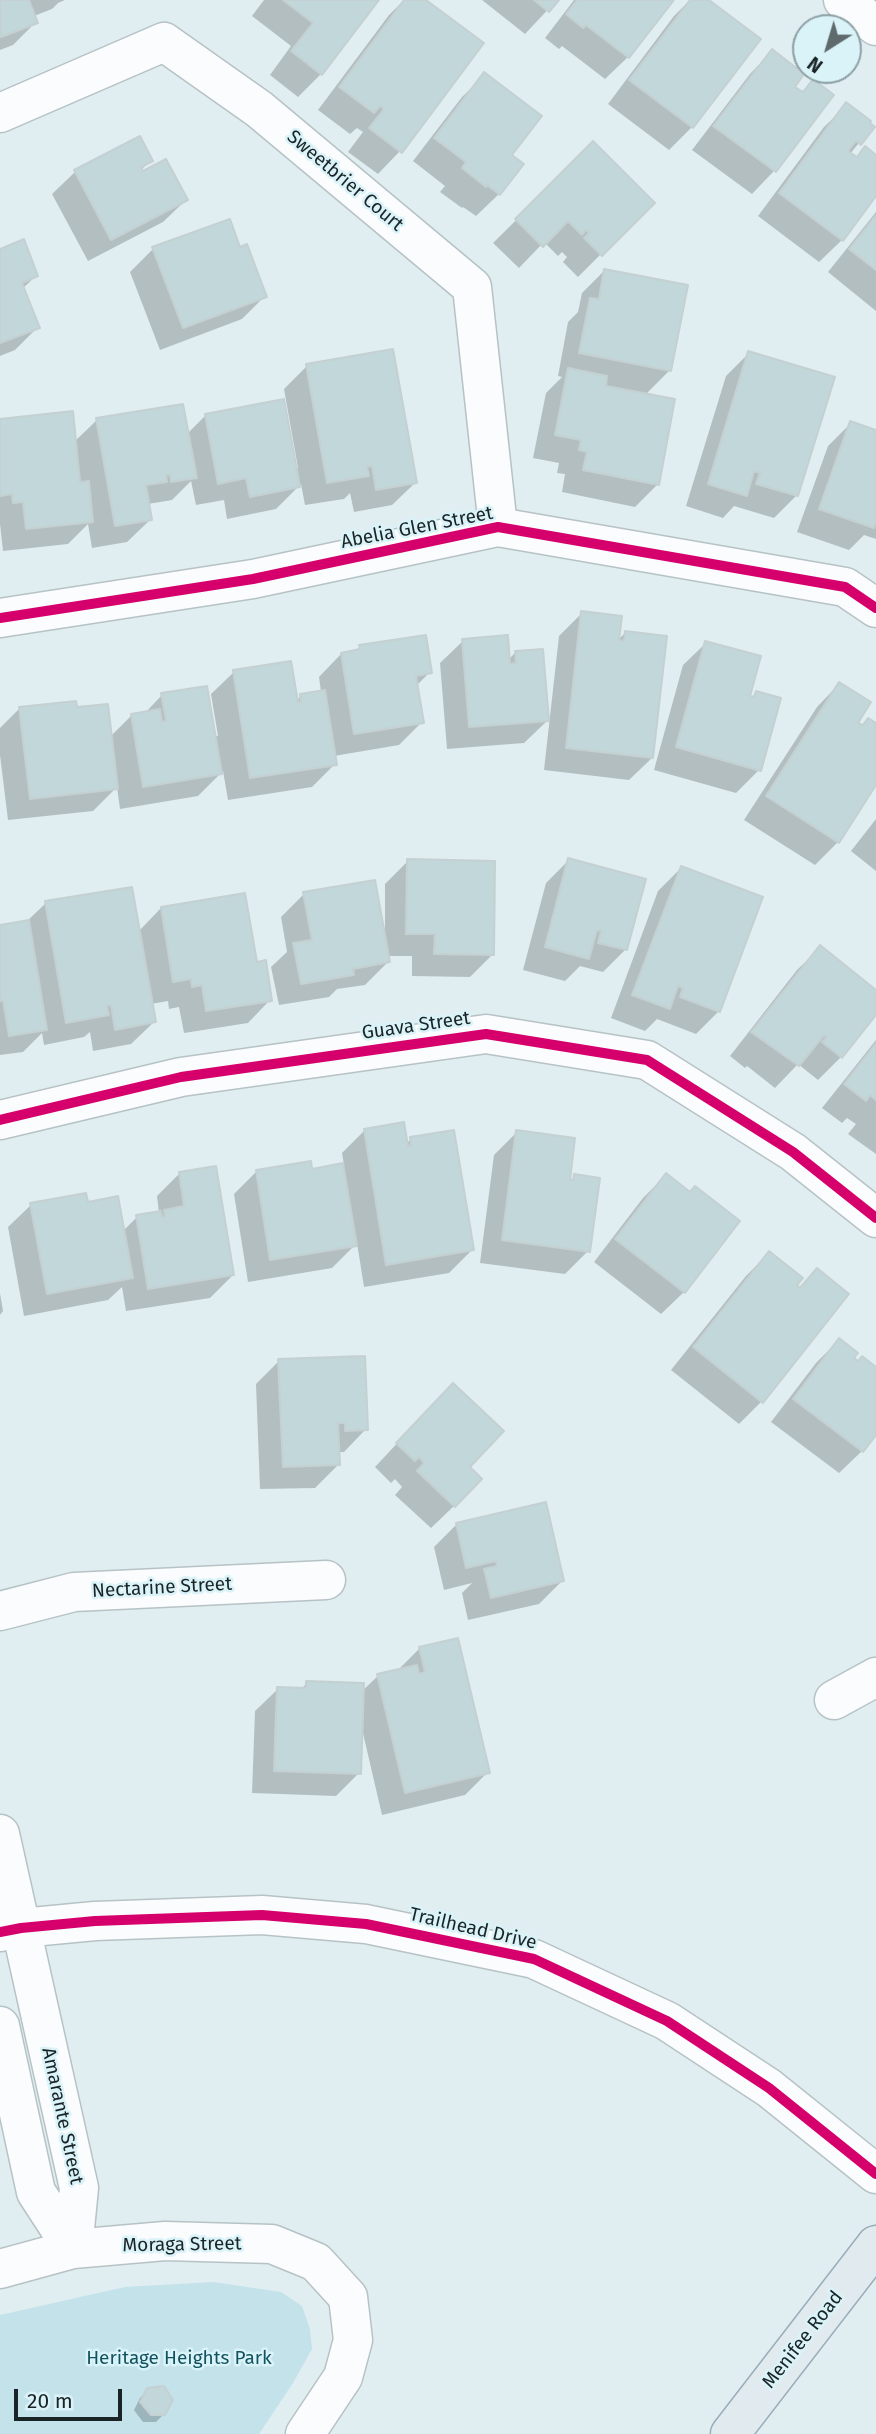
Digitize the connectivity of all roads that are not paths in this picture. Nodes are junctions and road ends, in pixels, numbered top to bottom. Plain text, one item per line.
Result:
1 (843, 0) edge
2 (876, 26) edge
3 (0, 113) edge
4 (498, 527) junction
5 (876, 608) edge
6 (0, 618) edge
7 (0, 1120) edge
8 (876, 1218) edge
9 (326, 1580) dead end
10 (0, 1611) edge
11 (876, 1677) edge
12 (834, 1700) dead end
13 (0, 1835) edge
14 (11, 1930) edge
15 (0, 2026) edge
16 (876, 2174) edge
17 (876, 2245) edge
18 (73, 2249) junction
19 (0, 2269) edge
20 (306, 2434) edge
21 (730, 2434) edge

1 - 2 street
3 - 4 street, Sweetbrier Court
4 - 5 street, Abelia Glen Street
4 - 6 street, Abelia Glen Street
7 - 8 street, Guava Street
9 - 10 street, Nectarine Street
11 - 12 street
13 - 14 street, Amarante Street
14 - 16 street, Trailhead Drive
14 - 18 street, Amarante Street
15 - 18 street, Amarante Street
17 - 21 main road, Menifee Road
18 - 19 street, Moraga Street
18 - 20 street, Moraga Street

